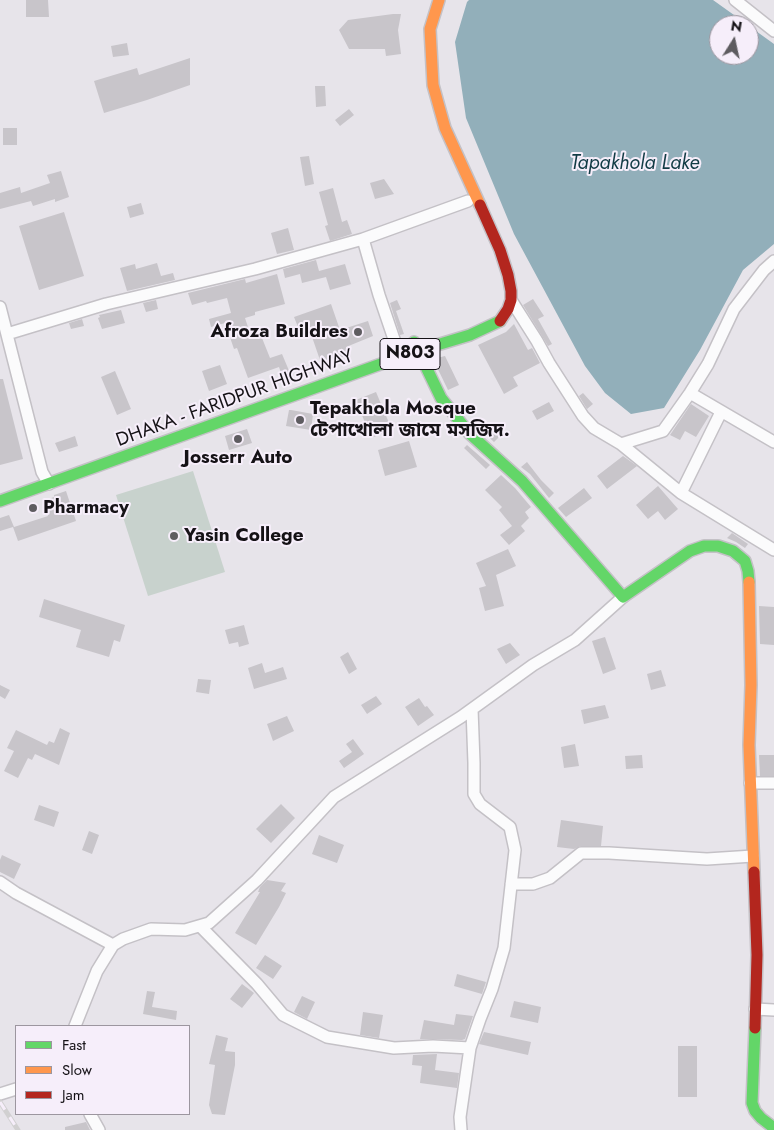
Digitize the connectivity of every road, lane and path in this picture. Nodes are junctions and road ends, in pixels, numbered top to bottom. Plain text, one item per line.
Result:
1 (430, 0) edge
2 (440, 0) edge
3 (735, 0) edge
4 (774, 30) edge
5 (429, 86) junction
6 (468, 201) junction
7 (362, 240) junction
8 (774, 261) edge
9 (511, 300) junction
10 (0, 307) edge
11 (7, 334) junction
12 (415, 347) junction
13 (397, 348) junction
14 (690, 393) junction
15 (266, 402) junction
16 (721, 412) junction
17 (774, 442) edge
18 (125, 444) dead end
19 (621, 444) junction
20 (49, 484) junction
21 (681, 493) junction
22 (0, 501) edge
23 (774, 550) edge
24 (623, 597) junction
25 (472, 709) junction
26 (750, 783) junction
27 (774, 783) edge
28 (753, 856) junction
29 (0, 882) edge
30 (511, 884) junction
31 (200, 926) junction
32 (113, 945) junction
33 (755, 1009) junction
34 (774, 1010) edge
35 (75, 1025) edge
36 (470, 1048) junction
37 (15, 1089) edge
38 (0, 1094) edge
39 (91, 1115) edge
40 (774, 1128) edge
41 (100, 1130) edge
42 (461, 1130) edge

1 - 5 main road, DHAKA - FARIDPUR HIGHWAY / N803
2 - 5 main road, DHAKA - FARIDPUR HIGHWAY / N803
3 - 4 street
5 - 6 main road, DHAKA - FARIDPUR HIGHWAY / N803
5 - 9 main road, DHAKA - FARIDPUR HIGHWAY / N803
6 - 7 street
6 - 12 main road, DHAKA - FARIDPUR HIGHWAY / N803
7 - 11 street
7 - 13 street
8 - 14 street
9 - 12 main road, DHAKA - FARIDPUR HIGHWAY / N803
9 - 19 street
10 - 11 street
11 - 20 street
12 - 13 main road, DHAKA - FARIDPUR HIGHWAY / N803
12 - 15 main road, DHAKA - FARIDPUR HIGHWAY / N803
12 - 24 main road
13 - 15 main road, DHAKA - FARIDPUR HIGHWAY / N803
14 - 16 street
14 - 19 street
15 - 18 main road, DHAKA - FARIDPUR HIGHWAY / N803
15 - 20 main road, DHAKA - FARIDPUR HIGHWAY / N803
16 - 17 street
16 - 21 street
19 - 21 street
20 - 22 main road, DHAKA - FARIDPUR HIGHWAY / N803
21 - 23 street
24 - 25 street
24 - 26 main road
25 - 30 street
25 - 31 street
26 - 27 street
26 - 28 main road
28 - 30 street
28 - 33 main road
29 - 32 street
30 - 36 street
31 - 32 street
31 - 36 street
32 - 35 street
33 - 34 street
33 - 40 main road
36 - 42 street
37 - 38 street
39 - 41 street

